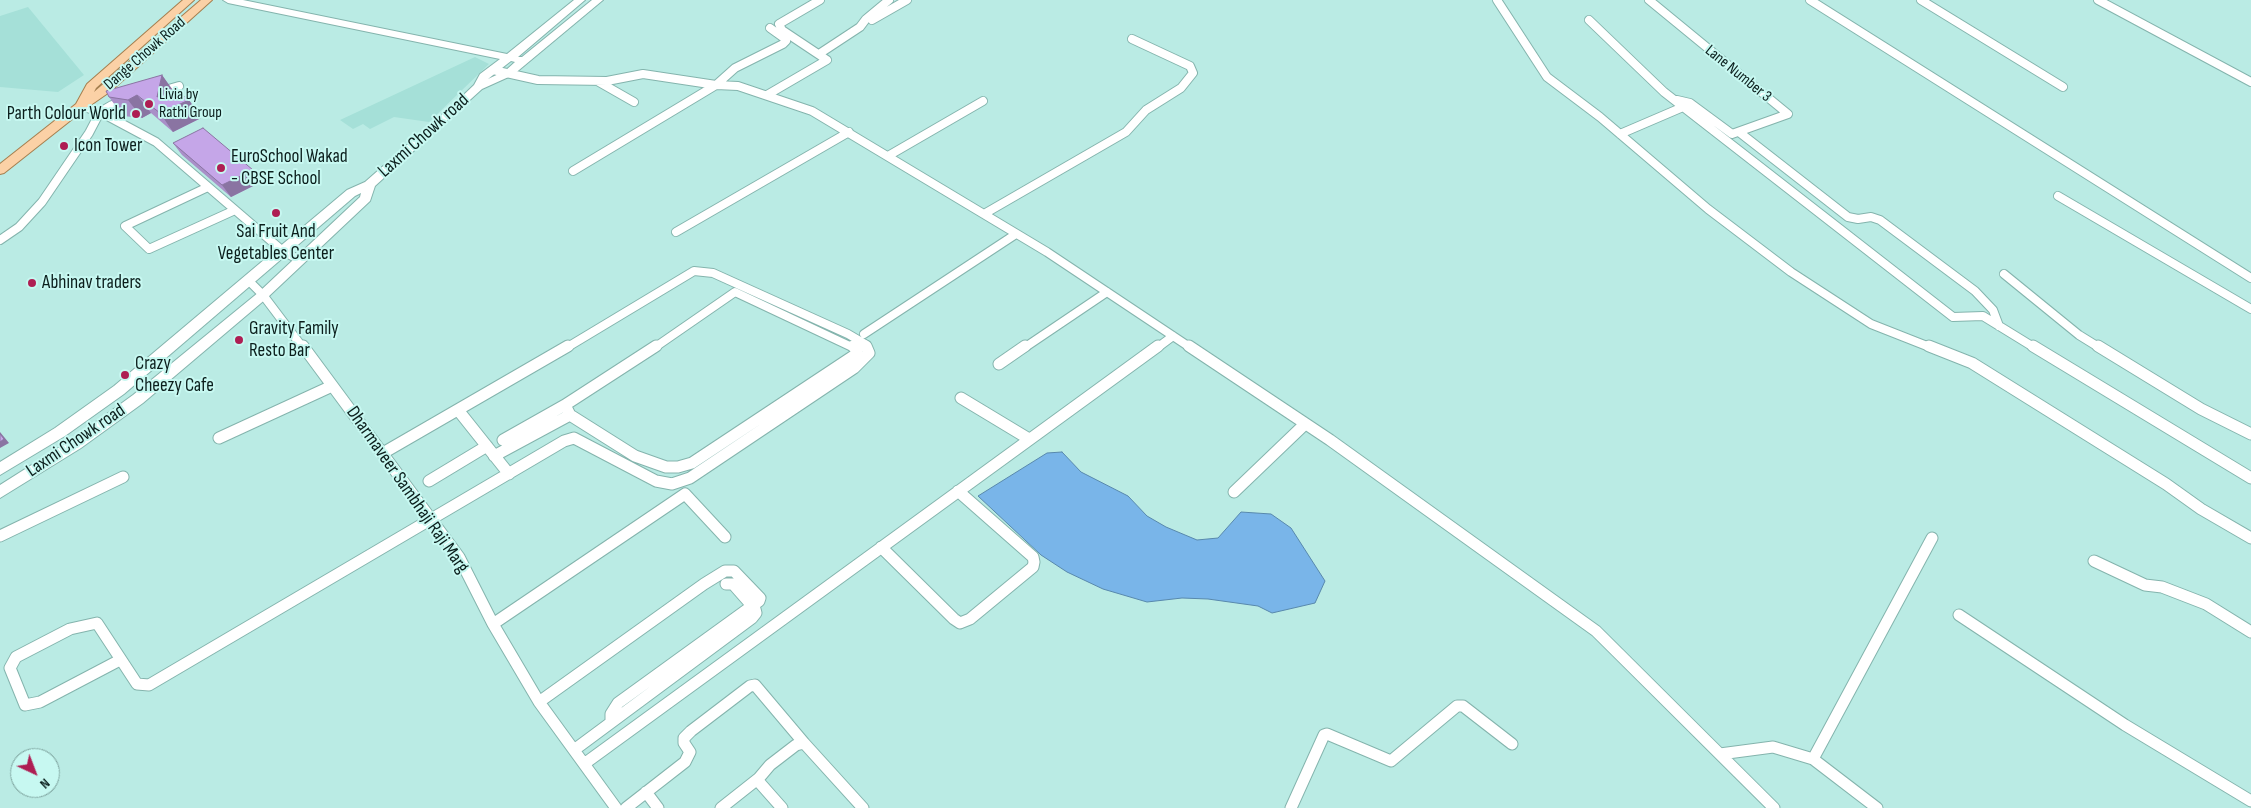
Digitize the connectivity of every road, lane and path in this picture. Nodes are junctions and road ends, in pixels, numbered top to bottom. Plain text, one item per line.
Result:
1 (189, 0) edge
2 (207, 0) edge
3 (228, 0) edge
4 (270, 0) edge
5 (580, 0) edge
6 (598, 0) edge
7 (820, 0) edge
8 (889, 0) edge
9 (907, 0) edge
10 (1497, 0) edge
11 (1650, 0) edge
12 (1810, 0) edge
13 (1920, 0) edge
14 (2098, 0) edge
15 (1589, 20) dead end
16 (860, 27) junction
17 (770, 28) dead end
18 (1132, 39) dead end
19 (819, 54) junction
20 (520, 57) junction
21 (493, 70) junction
22 (509, 73) junction
23 (599, 82) junction
24 (2251, 82) edge
25 (716, 85) junction
26 (179, 86) dead end
27 (2063, 86) dead end
28 (478, 87) junction
29 (150, 94) edge
30 (767, 95) junction
31 (131, 99) edge
32 (1673, 99) junction
33 (984, 101) dead end
34 (634, 102) dead end
35 (81, 106) junction
36 (1683, 107) junction
37 (100, 112) junction
38 (849, 132) junction
39 (1739, 132) junction
40 (1620, 134) junction
41 (888, 156) junction
42 (0, 170) edge
43 (573, 171) dead end
44 (369, 185) junction
45 (208, 186) junction
46 (2058, 196) dead end
47 (235, 210) junction
48 (984, 214) junction
49 (676, 232) dead end
50 (1016, 234) junction
51 (0, 240) edge
52 (284, 252) junction
53 (300, 260) junction
54 (2004, 274) dead end
55 (2251, 278) edge
56 (249, 281) junction
57 (1107, 292) junction
58 (263, 295) junction
59 (2251, 309) edge
60 (1999, 326) junction
61 (864, 334) dead end
62 (1174, 336) junction
63 (999, 364) dead end
64 (332, 386) junction
65 (961, 398) dead end
66 (458, 410) junction
67 (567, 410) junction
68 (1305, 424) junction
69 (2251, 434) edge
70 (219, 438) dead end
71 (1029, 439) junction
72 (503, 440) dead end
73 (487, 446) junction
74 (383, 453) junction
75 (494, 456) junction
76 (0, 470) edge
77 (509, 474) junction
78 (123, 477) dead end
79 (2251, 478) edge
80 (430, 481) dead end
81 (958, 491) junction
82 (0, 492) edge
83 (1234, 492) dead end
84 (432, 520) junction
85 (0, 536) edge
86 (725, 537) dead end
87 (1932, 538) dead end
88 (2251, 538) edge
89 (881, 547) junction
90 (2094, 561) dead end
91 (726, 584) dead end
92 (752, 606) junction
93 (1959, 615) dead end
94 (493, 624) junction
95 (2251, 632) edge
96 (120, 660) junction
97 (539, 702) junction
98 (804, 743) junction
99 (1512, 744) dead end
100 (574, 750) junction
101 (1720, 754) junction
102 (1813, 759) junction
103 (584, 764) junction
104 (759, 778) junction
105 (646, 792) junction
106 (2251, 801) edge
107 (616, 808) edge
108 (626, 808) edge
109 (658, 808) edge
110 (721, 808) edge
111 (782, 808) edge
112 (863, 808) edge
113 (1291, 808) edge
114 (1774, 808) edge
115 (1877, 808) edge

1 - 35 main road, Dange Chowk Road
2 - 35 main road, Dange Chowk Road
3 - 20 main road
4 - 20 main road
5 - 20 main road, Laxmi Chowk road
6 - 20 main road, Laxmi Chowk road
7 - 19 street
8 - 16 street
9 - 16 street
10 - 40 street
11 - 39 street, Lane Number 3
12 - 55 street
13 - 27 street
14 - 24 street
15 - 32 street
16 - 19 street
17 - 25 street
18 - 48 street
19 - 30 street
20 - 21 main road
20 - 22 main road, Laxmi Chowk road
21 - 22 street
21 - 28 main road
22 - 23 street
22 - 28 main road, Laxmi Chowk road
23 - 25 street
23 - 34 street
25 - 30 street
25 - 43 street
26 - 29 street
28 - 44 main road, Laxmi Chowk road
30 - 38 street
31 - 37 street
32 - 36 street
32 - 39 street
33 - 41 street
35 - 37 street
35 - 42 main road, Dange Chowk Road
36 - 40 street
36 - 60 street
37 - 45 street
37 - 51 street, Dange Chowk Road
38 - 41 street
38 - 49 street
39 - 60 street
40 - 88 street
41 - 48 street
44 - 52 main road, Laxmi Chowk road
44 - 53 main road, Laxmi Chowk road
45 - 47 street
45 - 47 street
46 - 59 street
47 - 52 street
48 - 50 street
50 - 57 street
50 - 61 street
52 - 53 street
52 - 56 main road, Laxmi Chowk road
53 - 58 main road, Laxmi Chowk road
54 - 69 street
56 - 58 street, Dharmaveer Sambhaji Raji Marg
56 - 76 main road, Laxmi Chowk road
57 - 62 street
57 - 63 street
58 - 64 street, Dharmaveer Sambhaji Raji Marg
58 - 82 main road, Laxmi Chowk road
60 - 79 street
62 - 68 street
62 - 71 street
64 - 70 street
64 - 74 street, Dharmaveer Sambhaji Raji Marg
65 - 71 street
66 - 73 street
66 - 74 street
66 - 77 street
67 - 67 street
67 - 72 street
67 - 75 street
68 - 83 street
68 - 101 street
71 - 81 street
73 - 75 street
73 - 80 street
74 - 84 street, Dharmaveer Sambhaji Raji Marg
75 - 77 street
77 - 84 street
78 - 85 street
81 - 89 street
81 - 89 street
84 - 94 street, Dharmaveer Sambhaji Raji Marg
84 - 96 street
86 - 94 street
87 - 102 street
89 - 103 street
90 - 95 street
91 - 92 street
92 - 97 street
92 - 100 street
93 - 106 street
94 - 97 street, Dharmaveer Sambhaji Raji Marg
96 - 96 street
97 - 100 street, Dharmaveer Sambhaji Raji Marg
98 - 104 street
98 - 105 street
98 - 112 street
99 - 113 street
100 - 103 street, Dharmaveer Sambhaji Raji Marg
101 - 102 street
101 - 114 street
102 - 115 street
103 - 107 street, Dharmaveer Sambhaji Raji Marg
104 - 110 street
104 - 111 street
105 - 108 street
105 - 109 street

